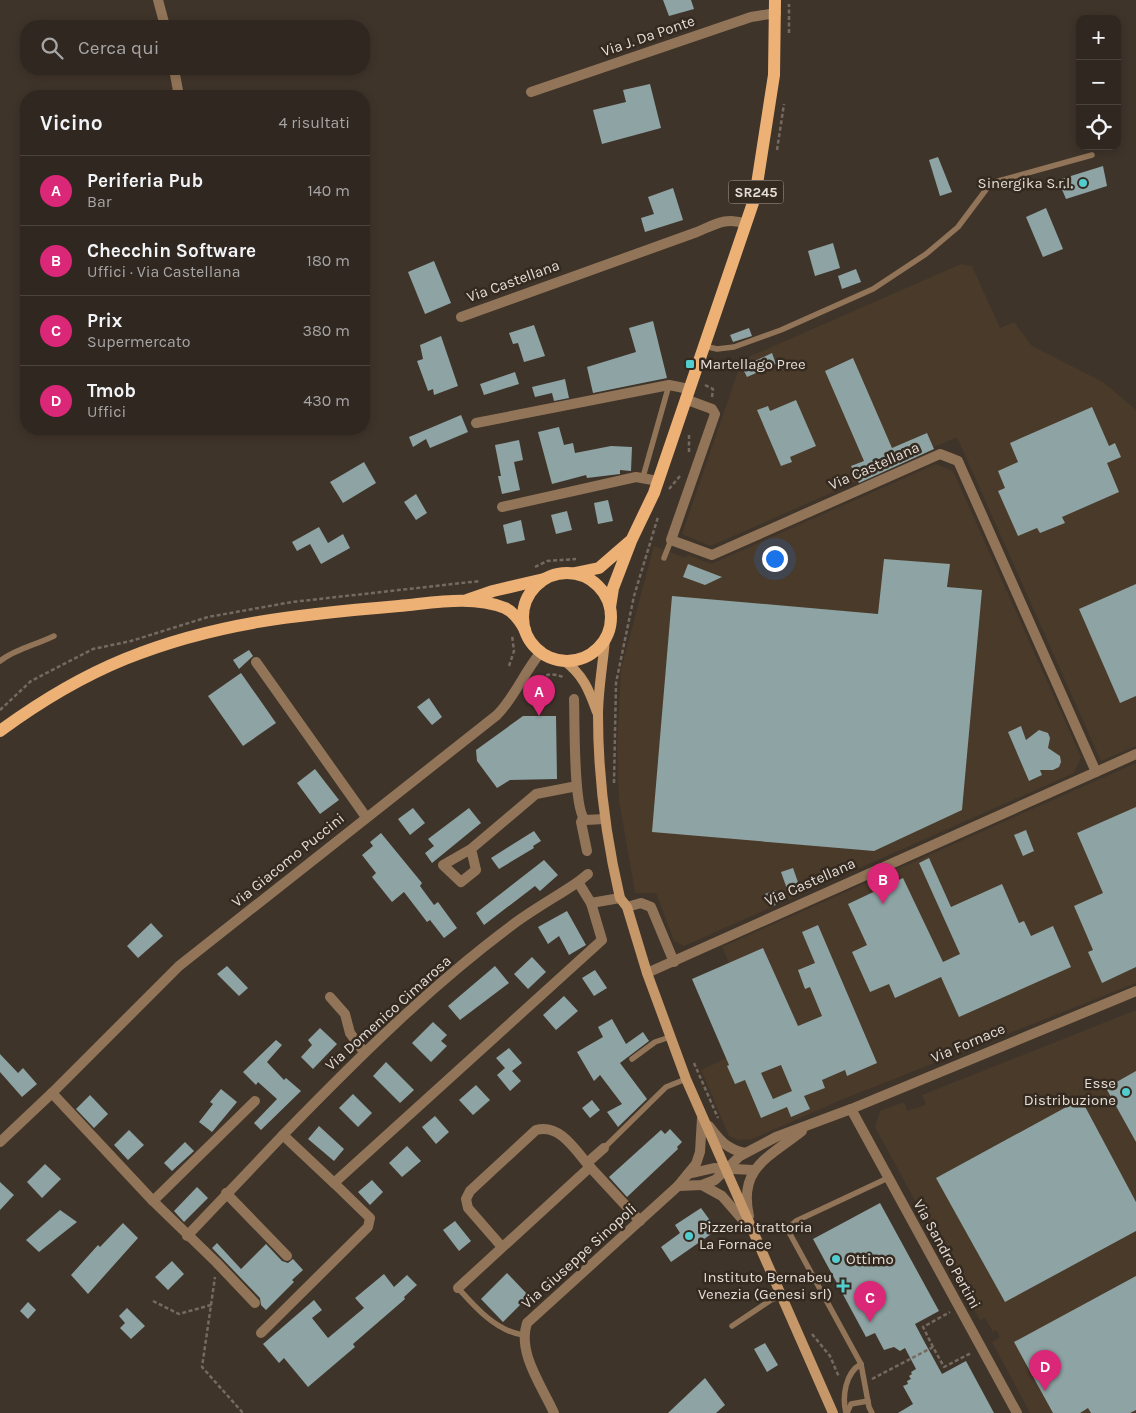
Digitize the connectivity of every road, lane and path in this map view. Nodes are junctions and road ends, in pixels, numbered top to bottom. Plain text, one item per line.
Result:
1 (158, 0) edge
2 (776, 6) edge
3 (163, 20) edge
4 (175, 75) edge
5 (178, 90) edge
6 (531, 92) dead end
7 (1092, 155) dead end
8 (746, 224) junction
9 (461, 317) dead end
10 (704, 346) junction
11 (704, 383) dead end
12 (668, 385) junction
13 (687, 394) junction
14 (714, 394) dead end
15 (476, 423) dead end
16 (689, 424) dead end
17 (689, 455) dead end
18 (683, 473) dead end
19 (643, 477) junction
20 (658, 481) junction
21 (666, 493) dead end
22 (502, 506) dead end
23 (661, 509) dead end
24 (631, 540) junction
25 (671, 540) junction
26 (664, 558) dead end
27 (583, 561) dead end
28 (529, 572) dead end
29 (572, 573) junction
30 (545, 579) junction
31 (464, 601) junction
32 (610, 607) junction
33 (509, 628) dead end
34 (525, 630) junction
35 (54, 636) dead end
36 (605, 639) junction
37 (541, 652) junction
38 (563, 660) junction
39 (0, 661) edge
40 (256, 662) dead end
41 (509, 666) dead end
42 (568, 680) dead end
43 (535, 682) dead end
44 (574, 699) dead end
45 (598, 713) junction
46 (0, 731) edge
47 (1136, 754) edge
48 (1096, 772) junction
49 (577, 786) junction
50 (614, 792) dead end
51 (366, 817) junction
52 (583, 818) junction
53 (605, 819) junction
54 (471, 848) dead end
55 (587, 851) dead end
56 (588, 874) dead end
57 (578, 882) junction
58 (620, 898) junction
59 (592, 903) junction
60 (627, 907) junction
61 (674, 962) junction
62 (647, 973) junction
63 (1136, 991) edge
64 (330, 997) dead end
65 (670, 1037) junction
66 (364, 1052) junction
67 (632, 1059) dead end
68 (693, 1061) dead end
69 (686, 1078) junction
70 (52, 1093) junction
71 (254, 1101) dead end
72 (851, 1108) junction
73 (702, 1118) junction
74 (719, 1120) dead end
75 (811, 1124) junction
76 (283, 1135) junction
77 (0, 1142) edge
78 (604, 1148) joint
79 (745, 1153) junction
80 (589, 1165) junction
81 (726, 1170) junction
82 (753, 1170) junction
83 (688, 1174) junction
84 (888, 1178) junction
85 (334, 1182) junction
86 (702, 1185) junction
87 (678, 1186) junction
88 (226, 1194) junction
89 (153, 1201) junction
90 (640, 1221) junction
91 (752, 1231) junction
92 (187, 1236) junction
93 (502, 1247) junction
94 (287, 1256) dead end
95 (216, 1262) junction
96 (458, 1288) joint
97 (782, 1296) junction
98 (153, 1301) dead end
99 (254, 1303) dead end
100 (211, 1306) junction
101 (959, 1308) junction
102 (732, 1326) dead end
103 (810, 1332) dead end
104 (261, 1333) dead end
105 (523, 1335) junction
106 (933, 1347) junction
107 (981, 1348) junction
108 (861, 1364) junction
109 (864, 1383) junction
110 (842, 1384) dead end
111 (868, 1401) junction
112 (243, 1413) edge
113 (554, 1413) edge
114 (833, 1413) edge
115 (847, 1413) edge
116 (872, 1413) edge
117 (1017, 1413) edge

1 - 3 street
2 - 6 street, Via J. Da Ponte
2 - 8 main road, SR245
4 - 5 street
7 - 10 lane
8 - 9 street, Via Castellana
8 - 10 main road, SR245
10 - 13 main road, SR245
11 - 14 path
12 - 13 street
12 - 15 street
12 - 19 lane
13 - 20 main road, SR245
13 - 25 street
16 - 17 path
18 - 21 path
19 - 20 street
19 - 22 street
20 - 24 main road, SR245
23 - 50 path
24 - 29 main road, SR245
24 - 32 main road, SR245
25 - 26 lane
25 - 48 street, Via Castellana
27 - 28 path
29 - 30 main road
29 - 32 main road
30 - 31 main road
30 - 34 main road
31 - 34 main road
31 - 46 main road
32 - 36 main road
33 - 41 path
34 - 37 main road
35 - 39 lane
36 - 38 main road
36 - 45 street
37 - 38 main road
37 - 51 street, Via Giacomo Puccini
38 - 45 street
40 - 51 street
42 - 43 path
44 - 49 street
45 - 53 street
47 - 48 street, Via Castellana
48 - 61 street, Via Castellana
49 - 52 street
49 - 54 street
51 - 70 street, Via Giacomo Puccini
52 - 53 street
52 - 55 street
53 - 58 street
56 - 57 street, Via Domenico Cimarosa
57 - 59 street
57 - 66 street, Via Domenico Cimarosa
58 - 59 street
58 - 60 street
59 - 85 street
60 - 61 street
60 - 62 street
61 - 62 street, Via Castellana
62 - 65 street
63 - 72 street, Via Fornace
64 - 66 street
65 - 67 lane
65 - 69 street
66 - 76 street, Via Domenico Cimarosa
68 - 74 path
69 - 73 street
69 - 78 lane
70 - 77 street, Via Giacomo Puccini
70 - 89 street
71 - 89 street
72 - 75 street, Via Fornace
72 - 84 street, Via Sandro Pertini
73 - 79 street
73 - 81 street
73 - 83 street, Via Giuseppe Sinopoli
75 - 79 street, Via Fornace
75 - 82 street, Via Fornace
76 - 85 street
76 - 88 street
78 - 80 street
79 - 81 street, Via Fornace
80 - 90 street
80 - 93 street
80 - 93 street
81 - 82 street
81 - 83 street
81 - 86 street
81 - 91 street
82 - 91 street
83 - 87 street, Via Giuseppe Sinopoli
84 - 101 street, Via Sandro Pertini
84 - 108 lane
85 - 104 street
86 - 87 street
86 - 91 street
87 - 90 street, Via Giuseppe Sinopoli
88 - 92 street
88 - 94 street
89 - 92 street
90 - 105 street, Via Giuseppe Sinopoli
91 - 97 street
92 - 95 street
93 - 96 street
95 - 99 street
95 - 100 path
96 - 105 lane
97 - 102 lane
97 - 114 street
98 - 100 path
100 - 112 path
101 - 106 path
101 - 107 street, Via Sandro Pertini
103 - 110 path
105 - 113 street
106 - 107 path
106 - 109 path
107 - 117 street, Via Sandro Pertini
108 - 109 lane
108 - 115 lane
109 - 111 lane
111 - 115 lane
111 - 116 lane

